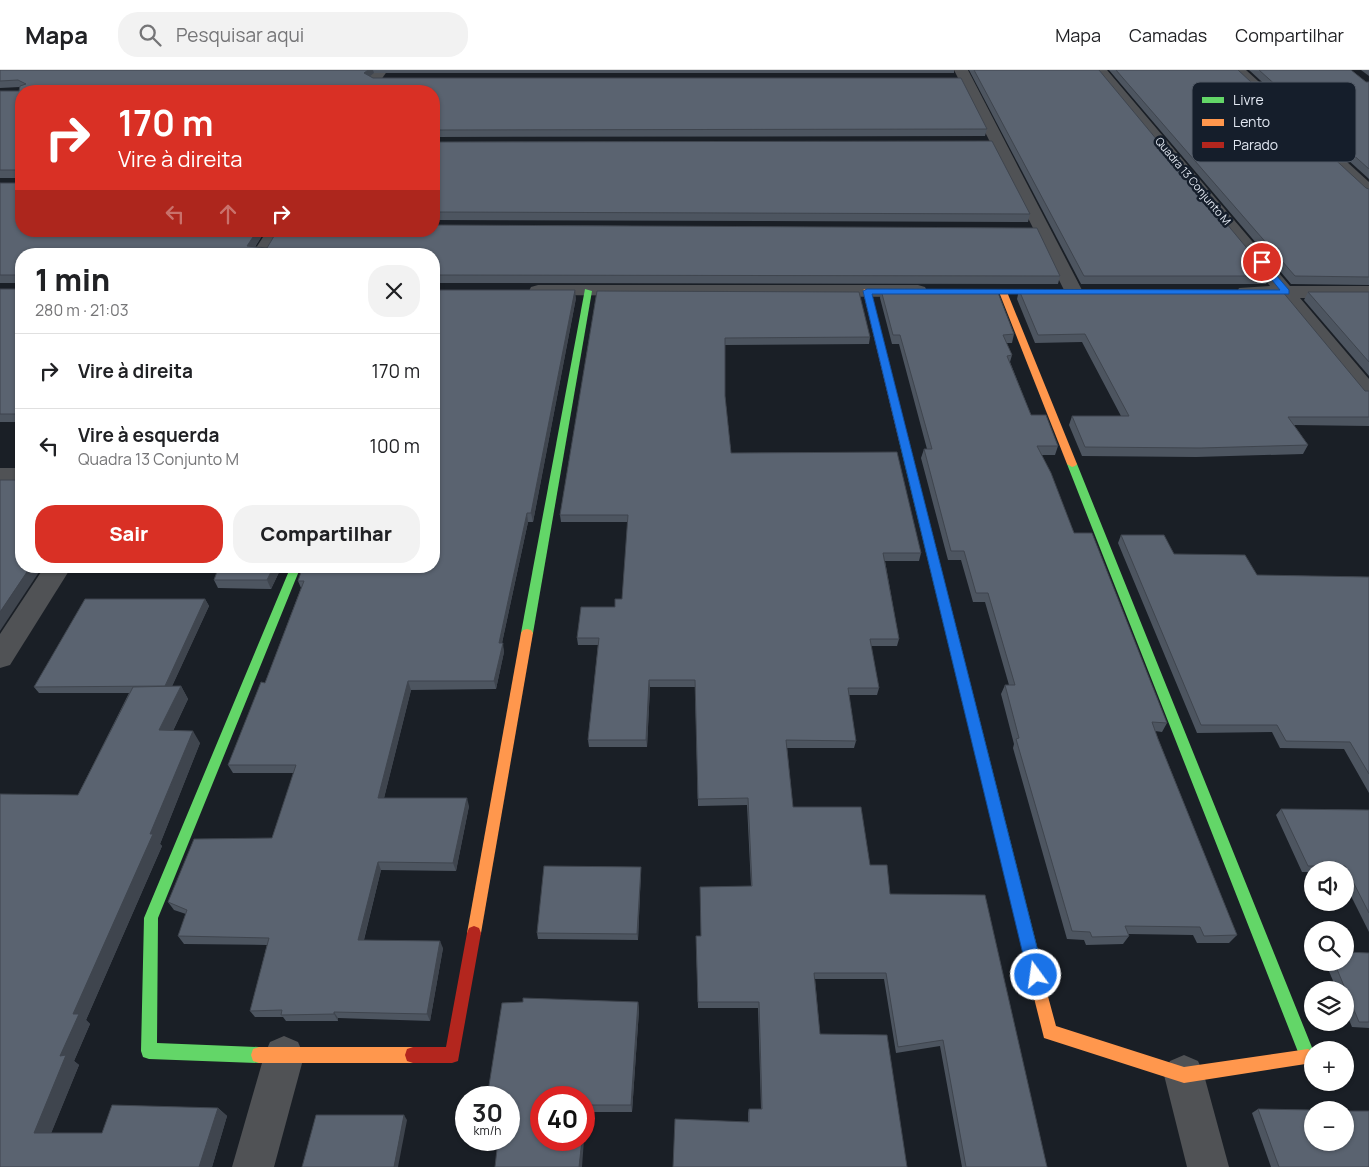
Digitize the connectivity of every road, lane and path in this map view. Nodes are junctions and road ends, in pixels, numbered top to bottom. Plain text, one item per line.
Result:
1 (1100, 70) edge
2 (1238, 70) edge
3 (963, 74) edge
4 (377, 75) edge
5 (394, 79) edge
6 (946, 79) edge
7 (1251, 82) edge
8 (978, 142) edge
9 (998, 142) junction
10 (1338, 162) edge
11 (1369, 191) edge
12 (1022, 228) edge
13 (1042, 228) junction
14 (272, 237) edge
15 (265, 248) edge
16 (520, 291) edge
17 (588, 291) junction
18 (867, 291) junction
19 (935, 292) edge
20 (983, 292) edge
21 (1012, 292) joint
22 (1093, 292) edge
23 (1228, 292) edge
24 (1286, 292) junction
25 (1369, 292) edge
26 (1369, 393) edge
27 (0, 475) edge
28 (15, 475) edge
29 (54, 573) edge
30 (293, 573) edge
31 (0, 657) edge
32 (284, 1056) junction
33 (1184, 1075) junction
34 (254, 1167) edge
35 (1208, 1167) edge

1 - 24 street, Quadra 13 Conjunto M
2 - 7 street
3 - 6 street
3 - 9 street
4 - 5 street
8 - 9 street
9 - 13 street
10 - 11 street
12 - 13 street
13 - 22 street
14 - 15 street
16 - 17 street
17 - 18 street
17 - 32 street
18 - 19 street
18 - 33 street
20 - 21 street
21 - 33 street
23 - 24 street
24 - 25 street
24 - 26 street, Quadra 13 Conjunto M
27 - 28 street
29 - 31 street
30 - 32 street
32 - 34 street
33 - 35 street

